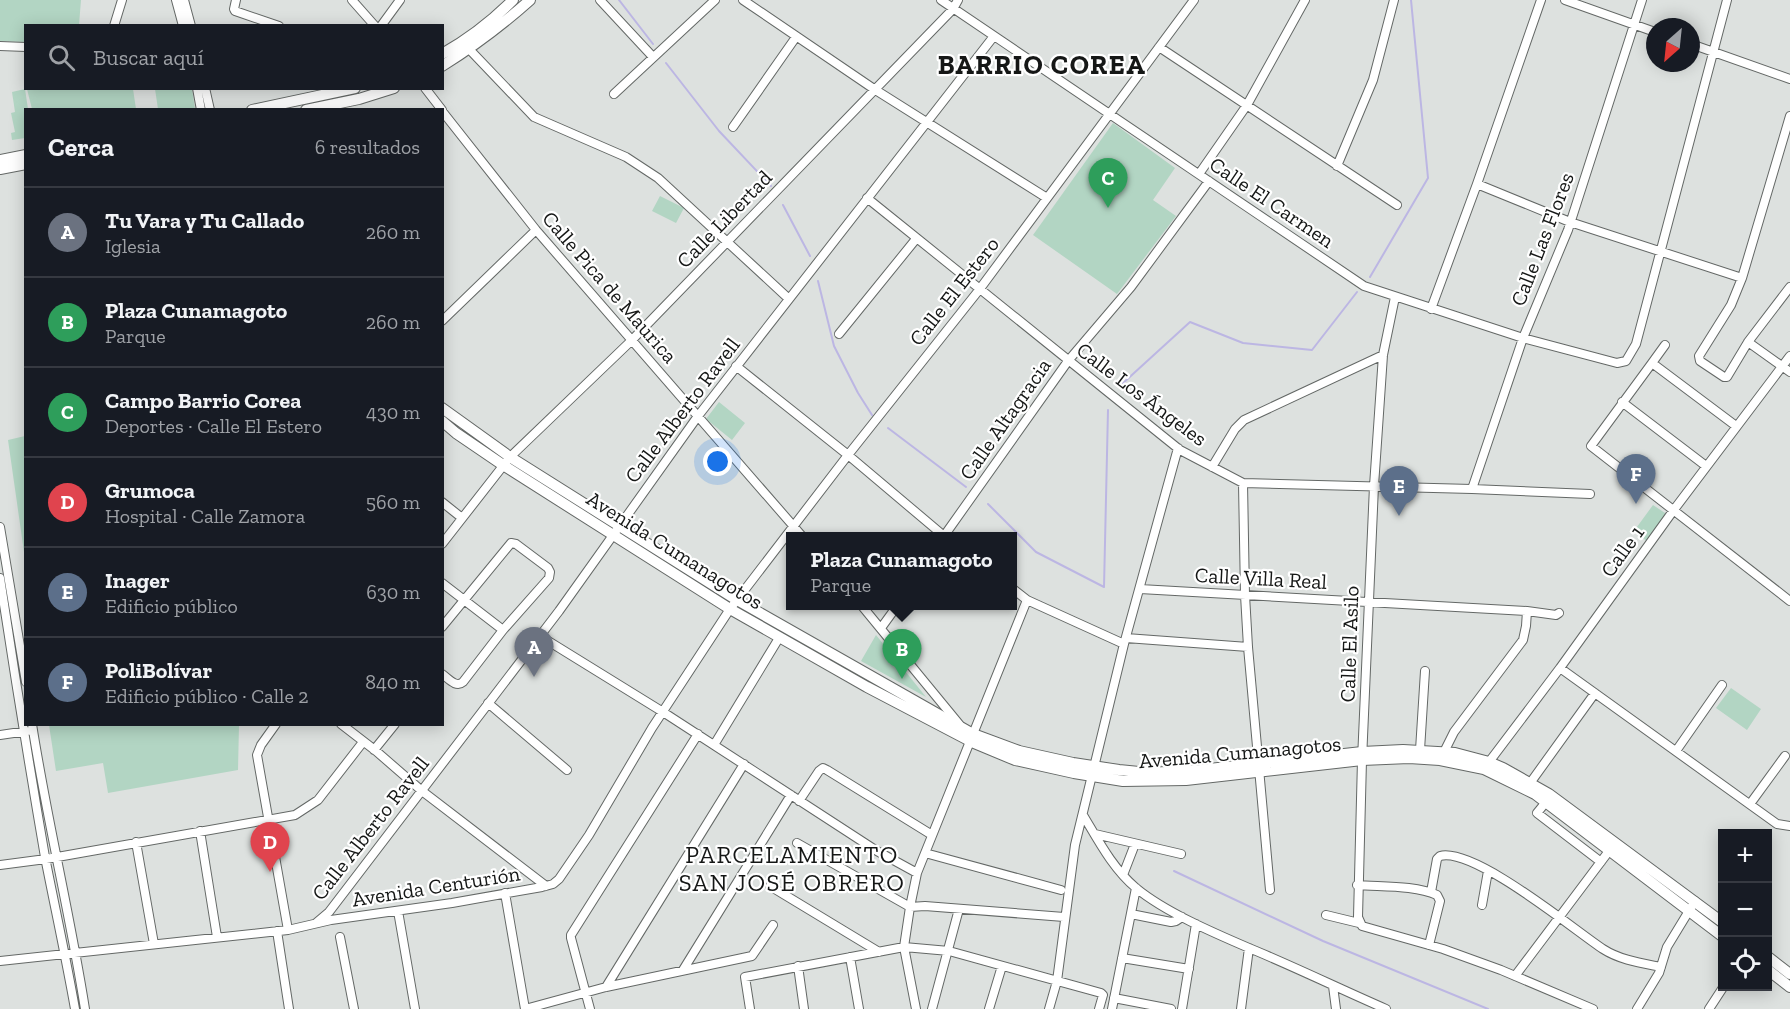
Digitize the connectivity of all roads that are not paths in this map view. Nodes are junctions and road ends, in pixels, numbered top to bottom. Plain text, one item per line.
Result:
1 (122, 0) edge
2 (176, 0) edge
3 (184, 0) edge
4 (236, 0) edge
5 (352, 0) edge
6 (400, 0) edge
7 (513, 0) edge
8 (530, 0) edge
9 (600, 0) edge
10 (715, 0) edge
11 (743, 0) edge
12 (941, 0) edge
13 (958, 0) edge
14 (1194, 0) edge
15 (1305, 0) edge
16 (1394, 0) edge
17 (1541, 0) edge
18 (1565, 0) edge
19 (1642, 0) edge
20 (1727, 0) edge
21 (953, 9) junction
22 (115, 24) edge
23 (182, 24) edge
24 (190, 24) edge
25 (272, 24) edge
26 (373, 24) edge
27 (382, 24) edge
28 (1634, 24) junction
29 (1646, 29) edge
30 (994, 36) junction
31 (795, 37) junction
32 (0, 46) edge
33 (24, 47) edge
34 (1160, 47) junction
35 (1700, 47) edge
36 (469, 49) junction
37 (1712, 52) junction
38 (444, 53) edge
39 (653, 57) junction
40 (444, 65) edge
41 (1790, 79) edge
42 (874, 89) junction
43 (197, 90) edge
44 (205, 90) edge
45 (347, 90) edge
46 (388, 90) edge
47 (427, 90) edge
48 (614, 94) dead end
49 (1247, 105) junction
50 (201, 108) edge
51 (210, 108) edge
52 (261, 108) edge
53 (316, 108) edge
54 (440, 108) edge
55 (444, 113) edge
56 (1110, 113) junction
57 (1790, 116) edge
58 (926, 122) junction
59 (733, 127) dead end
60 (24, 155) edge
61 (0, 160) edge
62 (24, 164) edge
63 (1337, 166) junction
64 (0, 169) edge
65 (1199, 174) junction
66 (1209, 181) junction
67 (1477, 184) junction
68 (867, 198) junction
69 (1047, 198) junction
70 (1397, 205) dead end
71 (1570, 222) junction
72 (536, 230) junction
73 (916, 239) junction
74 (727, 241) junction
75 (1661, 251) junction
76 (1742, 278) junction
77 (1790, 287) edge
78 (979, 290) junction
79 (1395, 297) junction
80 (789, 299) junction
81 (1431, 309) junction
82 (444, 319) edge
83 (838, 334) dead end
84 (1523, 338) junction
85 (631, 341) junction
86 (1748, 342) junction
87 (1665, 345) dead end
88 (1383, 355) junction
89 (1790, 356) edge
90 (1068, 361) junction
91 (1652, 363) junction
92 (736, 366) junction
93 (1782, 366) junction
94 (1790, 372) edge
95 (1622, 402) junction
96 (444, 410) edge
97 (698, 416) junction
98 (444, 423) edge
99 (1736, 426) junction
100 (1178, 448) junction
101 (848, 455) junction
102 (506, 461) junction
103 (1706, 466) junction
104 (1212, 467) junction
105 (1243, 483) junction
106 (1374, 486) junction
107 (1472, 489) junction
108 (1590, 494) dead end
109 (444, 504) edge
110 (1673, 511) junction
111 (462, 518) junction
112 (0, 527) edge
113 (794, 527) junction
114 (616, 530) junction
115 (790, 532) edge
116 (798, 532) edge
117 (938, 532) edge
118 (948, 532) edge
119 (786, 537) edge
120 (444, 541) edge
121 (0, 578) edge
122 (444, 585) edge
123 (1140, 589) junction
124 (1017, 593) edge
125 (1245, 595) junction
126 (464, 600) junction
127 (1027, 600) junction
128 (1790, 601) edge
129 (1368, 602) junction
130 (733, 604) junction
131 (9, 609) junction
132 (865, 610) edge
133 (894, 610) edge
134 (1527, 611) junction
135 (1559, 613) dead end
136 (444, 625) edge
137 (881, 628) junction
138 (503, 630) junction
139 (540, 636) junction
140 (779, 638) junction
141 (1125, 641) junction
142 (1248, 647) junction
143 (1560, 668) junction
144 (1425, 671) dead end
145 (24, 673) edge
146 (444, 676) edge
147 (1722, 685) dead end
148 (1595, 693) junction
149 (488, 703) junction
150 (663, 712) junction
151 (275, 726) edge
152 (343, 726) edge
153 (393, 726) edge
154 (33, 727) edge
155 (961, 727) junction
156 (24, 731) junction
157 (698, 734) junction
158 (0, 735) edge
159 (971, 737) junction
160 (363, 742) junction
161 (714, 745) junction
162 (374, 750) junction
163 (1420, 750) junction
164 (1676, 751) junction
165 (1362, 756) junction
166 (1442, 756) junction
167 (1785, 756) dead end
168 (744, 764) junction
169 (1486, 765) junction
170 (1258, 768) junction
171 (567, 770) dead end
172 (1093, 772) junction
173 (1528, 786) junction
174 (422, 791) junction
175 (791, 795) junction
176 (799, 801) junction
177 (1546, 802) junction
178 (1750, 804) junction
179 (1083, 815) junction
180 (268, 820) junction
181 (1790, 826) edge
182 (200, 831) junction
183 (1095, 834) junction
184 (932, 835) junction
185 (136, 842) junction
186 (798, 843) dead end
187 (1135, 844) junction
188 (1612, 846) junction
189 (925, 853) junction
190 (1181, 854) dead end
191 (56, 857) junction
192 (46, 859) junction
193 (1601, 862) junction
194 (0, 866) edge
195 (1488, 871) junction
196 (917, 873) junction
197 (1123, 875) junction
198 (1357, 885) junction
199 (546, 886) junction
200 (770, 886) dead end
201 (1136, 888) junction
202 (1061, 890) dead end
203 (1270, 890) dead end
204 (1431, 892) junction
205 (505, 893) junction
206 (1482, 905) dead end
207 (1692, 906) junction
208 (910, 907) junction
209 (959, 909) junction
210 (398, 910) junction
211 (1131, 914) junction
212 (1326, 915) dead end
213 (1559, 916) junction
214 (1064, 917) junction
215 (1182, 917) junction
216 (1718, 920) edge
217 (1359, 923) junction
218 (316, 924) junction
219 (1196, 924) junction
220 (773, 925) dead end
221 (288, 930) junction
222 (277, 931) junction
223 (1718, 932) edge
224 (217, 937) junction
225 (340, 937) dead end
226 (154, 944) junction
227 (1429, 945) junction
228 (904, 947) junction
229 (1249, 948) junction
230 (949, 951) junction
231 (76, 952) junction
232 (879, 952) junction
233 (65, 954) junction
234 (850, 957) junction
235 (1122, 958) junction
236 (0, 961) edge
237 (1772, 961) edge
238 (798, 966) junction
239 (1002, 966) junction
240 (1661, 967) junction
241 (1189, 969) junction
242 (683, 970) junction
243 (1772, 974) edge
244 (1790, 974) edge
245 (1515, 976) junction
246 (1057, 981) junction
247 (1333, 986) junction
248 (606, 987) junction
249 (1790, 987) edge
250 (1721, 991) edge
251 (586, 992) junction
252 (1114, 998) junction
253 (75, 1009) edge
254 (85, 1009) edge
255 (290, 1009) edge
256 (354, 1009) edge
257 (415, 1009) edge
258 (525, 1009) edge
259 (590, 1009) edge
260 (750, 1009) edge
261 (804, 1009) edge
262 (859, 1009) edge
263 (916, 1009) edge
264 (932, 1009) edge
265 (989, 1009) edge
266 (1049, 1009) edge
267 (1099, 1009) edge
268 (1112, 1009) edge
269 (1171, 1009) edge
270 (1182, 1009) edge
271 (1241, 1009) edge
272 (1336, 1009) edge
273 (1386, 1009) edge
274 (1593, 1009) edge
275 (1637, 1009) edge
276 (1709, 1009) edge

1 - 22 street
2 - 23 street
3 - 24 street
4 - 25 street
5 - 26 street
6 - 27 street
7 - 38 street
8 - 36 street
9 - 39 street
10 - 39 street
11 - 31 street
12 - 21 street, Calle El Carmen
13 - 21 street, Calle Libertad
14 - 34 street, Calle El Estero
15 - 49 street
16 - 63 street
17 - 67 street
18 - 28 street
19 - 28 street, Calle Las Flores
20 - 37 street
21 - 30 street, Calle El Carmen
21 - 42 street, Calle Libertad
28 - 29 street
28 - 71 street, Calle Las Flores
30 - 56 street, Calle El Carmen
30 - 58 street, Calle Alberto Ravell
31 - 42 street
31 - 59 street
32 - 33 street
34 - 49 street
34 - 56 street, Calle El Estero
35 - 37 street
36 - 40 street
36 - 74 street
37 - 41 street
37 - 75 street
39 - 48 street
42 - 58 street
42 - 74 street, Calle Libertad
43 - 50 street
44 - 51 street
45 - 52 street
46 - 53 street
47 - 54 street, Calle Pica de Maurica
49 - 63 street
49 - 65 street
55 - 72 street, Calle Pica de Maurica
56 - 65 street, Calle El Carmen
56 - 69 street, Calle El Estero
57 - 76 street
58 - 68 street, Calle Alberto Ravell
58 - 69 street
60 - 61 street
62 - 64 street
63 - 70 street
65 - 66 street, Calle El Carmen
66 - 79 street, Calle El Carmen
66 - 90 street, Calle Altagracia
67 - 71 street
67 - 81 street
68 - 73 street, Calle Los Ángeles
68 - 80 street, Calle Alberto Ravell
69 - 78 street, Calle El Estero
71 - 75 street
71 - 84 street, Calle Las Flores
72 - 82 street
72 - 85 street, Calle Pica de Maurica
73 - 78 street, Calle Los Ángeles
73 - 83 street
74 - 80 street
74 - 85 street, Calle Libertad
75 - 76 street
75 - 84 street, Calle El Carmen
76 - 86 street
77 - 86 street
78 - 90 street, Calle Los Ángeles
78 - 101 street, Calle El Estero
79 - 81 street, Calle El Carmen
79 - 88 street, Calle El Asilo
80 - 92 street, Calle Alberto Ravell
81 - 84 street, Calle El Carmen
84 - 107 street, Calle Las Flores
85 - 97 street, Calle Pica de Maurica
85 - 102 street, Calle Libertad
86 - 93 street
87 - 91 street
88 - 104 street
88 - 106 street, Calle El Asilo
89 - 93 street, Calle 1
90 - 100 street, Calle Los Ángeles
90 - 118 street, Calle Altagracia
91 - 95 street
91 - 99 street
92 - 97 street, Calle Alberto Ravell
92 - 101 street
93 - 94 street
93 - 99 street, Calle 1
95 - 103 street
95 - 110 street
96 - 102 street, Avenida Cumanagotos
97 - 113 street, Calle Pica de Maurica
97 - 114 street, Calle Alberto Ravell
98 - 102 street, Avenida Cumanagotos
99 - 103 street, Calle 1
100 - 104 street, Calle Los Ángeles
100 - 123 street
101 - 113 street, Calle El Estero
101 - 117 street
102 - 111 street, Calle Libertad
102 - 114 street, Avenida Cumanagotos
103 - 110 street, Calle 1
104 - 105 street, Calle Los Ángeles
105 - 106 street, Calle Los Ángeles
105 - 125 street
106 - 107 street, Calle Los Ángeles
106 - 129 street, Calle El Asilo
107 - 108 street, Calle Los Ángeles
109 - 111 street
110 - 128 street
110 - 143 street, Calle 1
111 - 120 street, Calle Libertad
112 - 131 street
113 - 115 street, Calle El Estero
113 - 116 street, Calle Pica de Maurica
114 - 130 street, Avenida Cumanagotos
114 - 139 street, Calle Alberto Ravell
119 - 130 street, Calle El Estero
121 - 131 street
122 - 126 street
123 - 125 street, Calle Villa Real
123 - 141 street
124 - 127 street
125 - 129 street, Calle Villa Real
125 - 142 street
126 - 136 street
126 - 138 street
126 - 138 street
127 - 141 street
127 - 159 street
129 - 134 street, Calle Villa Real
129 - 165 street, Calle El Asilo
130 - 140 street, Avenida Cumanagotos
130 - 150 street, Avenida Centurión
130 - 155 street, Avenida Cumanagotos
131 - 145 street
131 - 156 street
132 - 137 street
133 - 137 street
134 - 135 street, Calle Villa Real
134 - 166 street
137 - 155 street
138 - 146 street
139 - 149 street, Calle Alberto Ravell
139 - 150 street
140 - 159 street, Avenida Cumanagotos
140 - 161 street
141 - 142 street
141 - 172 street
142 - 170 street
143 - 148 street
143 - 169 street, Calle 1
144 - 163 street
147 - 164 street
148 - 164 street
148 - 173 street
149 - 171 street
149 - 174 street, Calle Alberto Ravell
150 - 157 street
150 - 199 street, Avenida Centurión
151 - 180 street
152 - 160 street
153 - 162 street
154 - 156 street
154 - 191 street
155 - 159 street, Avenida Cumanagotos
156 - 158 street
156 - 192 street
157 - 161 street
157 - 251 street
159 - 172 street, Avenida Cumanagotos
159 - 184 street
160 - 162 street
160 - 180 street
161 - 168 street
162 - 174 street
163 - 165 street, Avenida Cumanagotos
163 - 166 street, Avenida Cumanagotos
164 - 178 street
165 - 166 street, Avenida Cumanagotos
165 - 170 street, Avenida Cumanagotos
165 - 198 street, Calle El Asilo
166 - 169 street, Avenida Cumanagotos
167 - 178 street
168 - 175 street
168 - 248 street
169 - 173 street, Avenida Cumanagotos
170 - 172 street, Avenida Cumanagotos
170 - 203 street
172 - 179 street
173 - 177 street, Avenida Cumanagotos
173 - 188 street, Avenida Cumanagotos
174 - 199 street
174 - 218 street, Calle Alberto Ravell
175 - 176 street
175 - 242 street
176 - 184 street
176 - 196 street
177 - 188 street, Avenida Cumanagotos
177 - 193 street
178 - 181 street
179 - 183 street
179 - 214 street
180 - 182 street
180 - 221 street
182 - 185 street
182 - 224 street
183 - 187 street
183 - 197 street
184 - 189 street
185 - 191 street
185 - 226 street
186 - 208 street
187 - 190 street
187 - 197 street
188 - 193 street
188 - 207 street, Avenida Cumanagotos
189 - 196 street
189 - 202 street
191 - 192 street
191 - 231 street
192 - 194 street
192 - 233 street
193 - 213 street
195 - 204 street
195 - 206 street
195 - 213 street
196 - 208 street
197 - 201 street
198 - 204 street
198 - 217 street, Calle El Asilo
199 - 205 street, Avenida Centurión
200 - 232 street
201 - 211 street
201 - 215 street
204 - 227 street
205 - 210 street, Avenida Centurión
205 - 258 street
207 - 216 street, Avenida Cumanagotos
207 - 223 street, Avenida Cumanagotos
207 - 240 street
208 - 209 street
208 - 228 street
209 - 214 street
209 - 230 street
210 - 218 street, Avenida Centurión
210 - 257 street
211 - 215 street
211 - 235 street
212 - 217 street
213 - 240 street
213 - 245 street
214 - 246 street
215 - 219 street
217 - 227 street
218 - 221 street, Avenida Centurión
219 - 229 street
219 - 241 street
220 - 242 street
221 - 222 street, Avenida Centurión
222 - 224 street, Avenida Centurión
222 - 255 street
224 - 226 street, Avenida Centurión
225 - 256 street
226 - 231 street, Avenida Centurión
227 - 245 street
228 - 230 street
228 - 232 street
228 - 263 street
229 - 247 street
229 - 271 street
230 - 239 street
230 - 264 street
231 - 233 street, Avenida Centurión
231 - 254 street
232 - 234 street
233 - 236 street, Avenida Centurión
233 - 253 street
234 - 238 street
234 - 262 street
235 - 241 street
235 - 252 street
237 - 244 street
238 - 260 street
238 - 261 street
239 - 246 street
239 - 265 street
240 - 275 street
241 - 270 street
242 - 248 street
243 - 249 street
245 - 274 street
246 - 266 street
246 - 267 street
247 - 272 street
247 - 273 street
248 - 251 street
250 - 276 street
251 - 258 street
251 - 259 street
252 - 268 street
252 - 269 street

